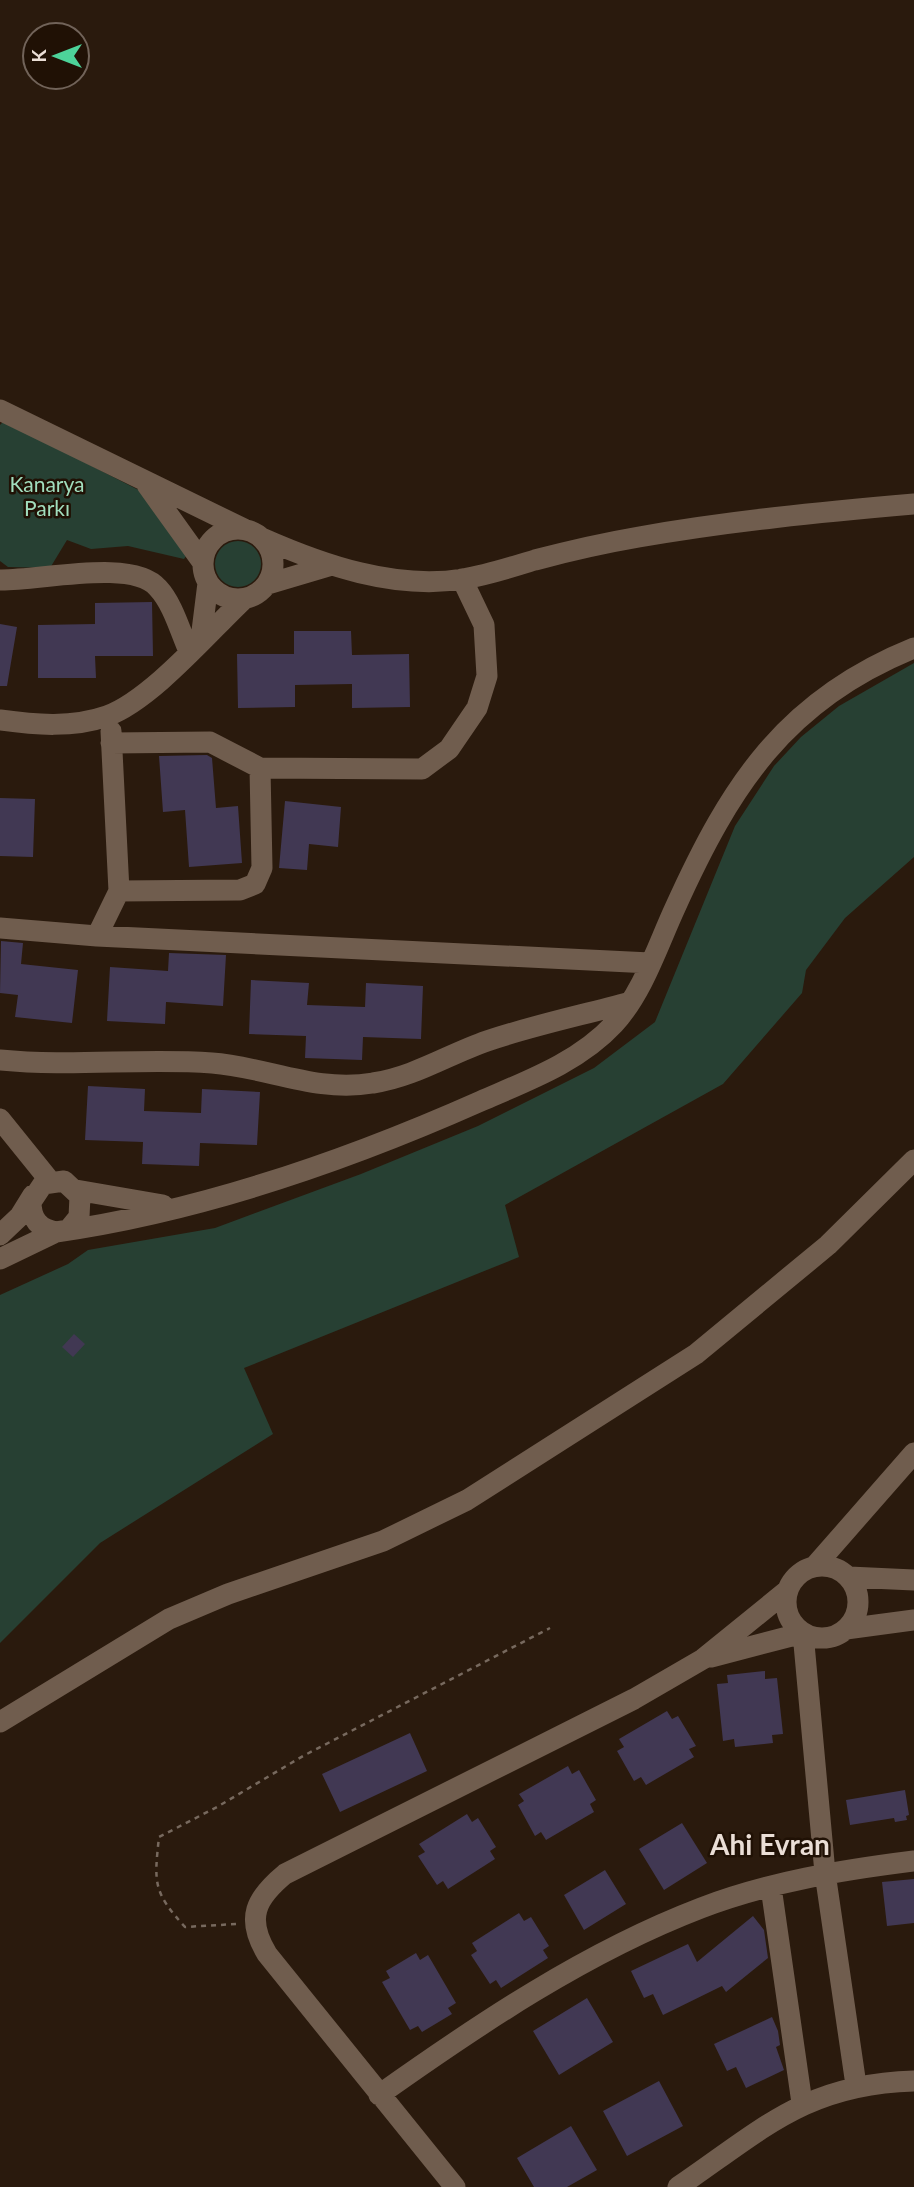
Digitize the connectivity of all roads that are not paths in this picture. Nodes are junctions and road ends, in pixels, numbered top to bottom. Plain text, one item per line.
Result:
1 (0, 410) edge
2 (141, 479) junction
3 (914, 505) edge
4 (253, 533) junction
5 (332, 565) junction
6 (205, 573) junction
7 (462, 579) junction
8 (0, 580) edge
9 (268, 584) junction
10 (243, 600) junction
11 (195, 645) junction
12 (914, 648) edge
13 (110, 715) junction
14 (0, 720) edge
15 (111, 743) junction
16 (260, 768) junction
17 (119, 891) junction
18 (0, 929) edge
19 (97, 936) junction
20 (650, 962) junction
21 (630, 1002) junction
22 (0, 1059) edge
23 (0, 1119) edge
24 (914, 1160) edge
25 (41, 1188) junction
26 (76, 1189) junction
27 (183, 1207) junction
28 (63, 1230) junction
29 (0, 1235) edge
30 (0, 1259) edge
31 (914, 1453) edge
32 (815, 1566) junction
33 (849, 1577) junction
34 (914, 1580) edge
35 (788, 1590) junction
36 (914, 1620) edge
37 (846, 1629) junction
38 (803, 1633) junction
39 (704, 1659) junction
40 (0, 1722) edge
41 (914, 1861) edge
42 (825, 1873) junction
43 (771, 1887) junction
44 (914, 2081) edge
45 (856, 2085) junction
46 (379, 2095) junction
47 (802, 2103) junction
48 (455, 2187) edge
49 (678, 2187) edge

1 - 2 street
2 - 4 street
2 - 6 street
3 - 7 street
4 - 5 street
4 - 6 street
4 - 9 street
5 - 7 street
5 - 9 street
6 - 10 street
6 - 11 street
7 - 16 street
8 - 11 street
9 - 10 street
10 - 11 street
11 - 13 street
12 - 20 street
13 - 14 street
13 - 15 street
15 - 16 street
15 - 17 street
16 - 17 street
17 - 19 street
18 - 19 street
19 - 20 street
20 - 21 street
21 - 22 street
21 - 27 street
23 - 25 street
24 - 40 street
25 - 26 street
25 - 28 street
25 - 29 street
26 - 27 street
26 - 28 street
27 - 28 street
28 - 30 street
31 - 32 street
32 - 33 street
32 - 35 street
33 - 34 street
33 - 37 street
35 - 38 street
35 - 39 street
36 - 37 street
37 - 38 street
38 - 39 street
38 - 42 street
39 - 46 street
41 - 42 street
42 - 43 street
42 - 45 street
43 - 46 street
43 - 47 street
44 - 45 street
45 - 47 street
46 - 48 street
47 - 49 street

